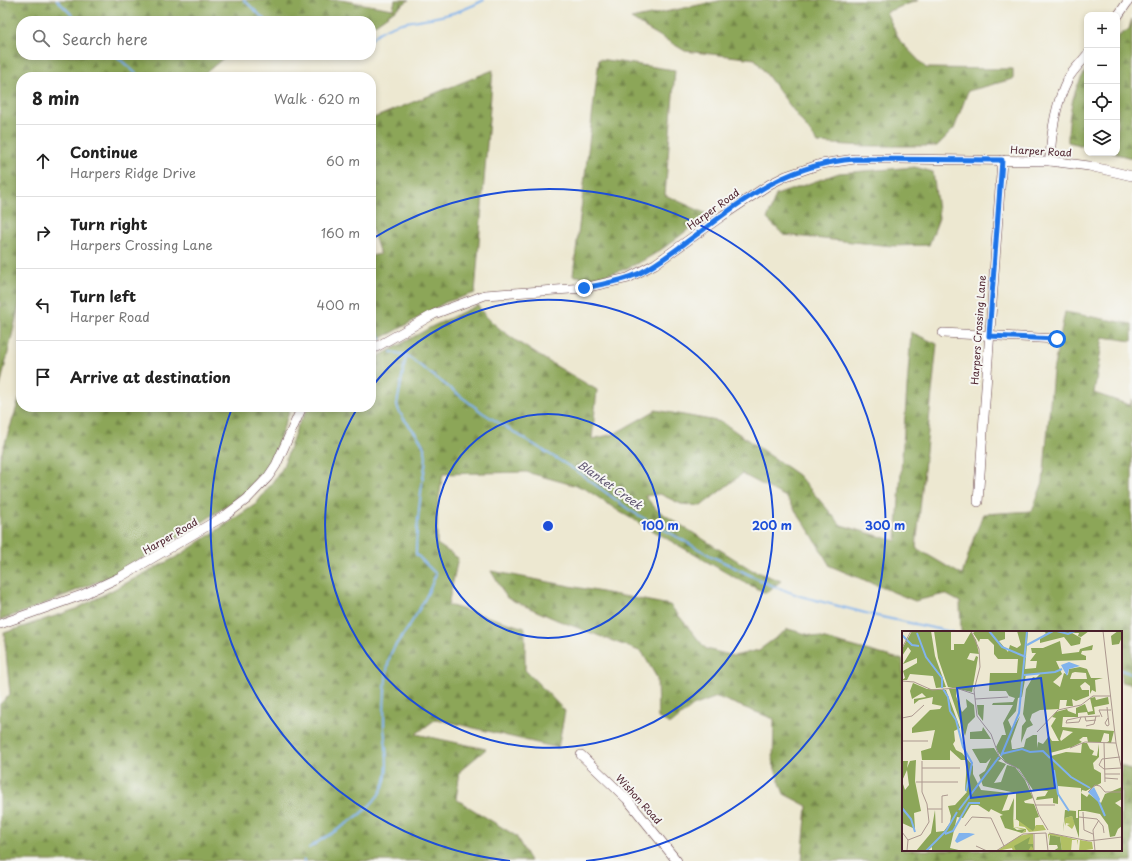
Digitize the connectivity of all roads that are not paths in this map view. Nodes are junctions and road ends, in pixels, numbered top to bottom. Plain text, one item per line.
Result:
1 (1129, 0) edge
2 (1120, 13) edge
3 (1084, 59) edge
4 (1002, 160) junction
5 (1050, 161) junction
6 (1132, 176) edge
7 (944, 333) dead end
8 (989, 336) junction
9 (1057, 339) dead end
10 (376, 347) edge
11 (300, 412) edge
12 (978, 502) dead end
13 (0, 624) edge
14 (581, 754) dead end
15 (677, 861) edge

1 - 2 street
3 - 5 street
4 - 5 street, Harper Road
4 - 8 street, Harpers Crossing Lane
4 - 10 street, Harper Road
5 - 6 street, Harper Road
7 - 8 street
8 - 9 street
8 - 12 street, Harpers Crossing Lane
11 - 13 street, Harper Road
14 - 15 street, Wishon Road

